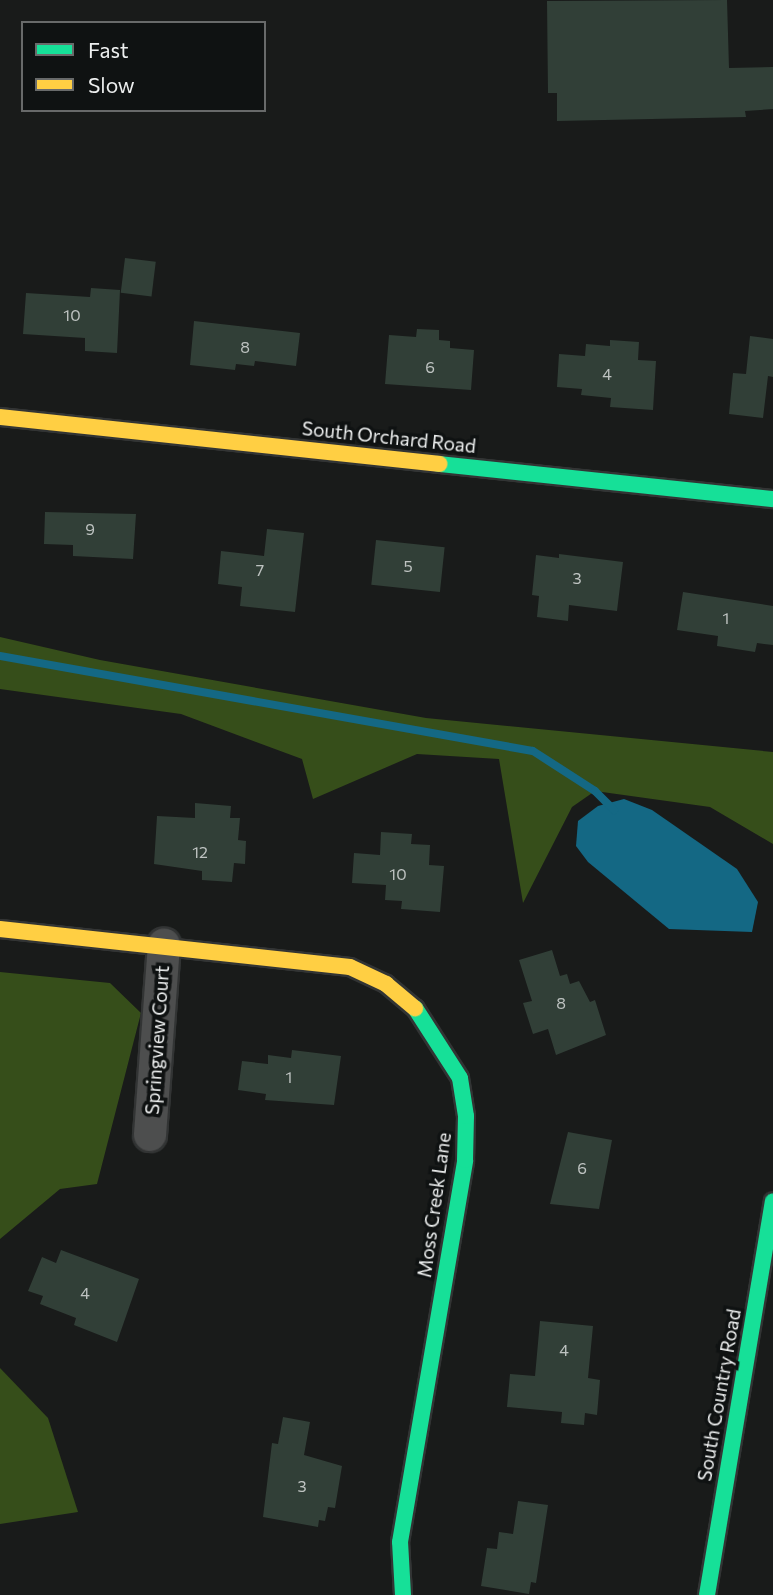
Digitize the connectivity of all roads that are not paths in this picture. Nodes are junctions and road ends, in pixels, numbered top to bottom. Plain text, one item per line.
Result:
1 (0, 417) edge
2 (773, 499) edge
3 (0, 929) edge
4 (164, 946) junction
5 (150, 1135) dead end
6 (773, 1202) edge
7 (403, 1595) edge
8 (707, 1595) edge

1 - 2 street, South Orchard Road
3 - 4 street, Moss Creek Lane
4 - 5 street, Springview Court
4 - 7 street, Moss Creek Lane
6 - 8 street, South Country Road

